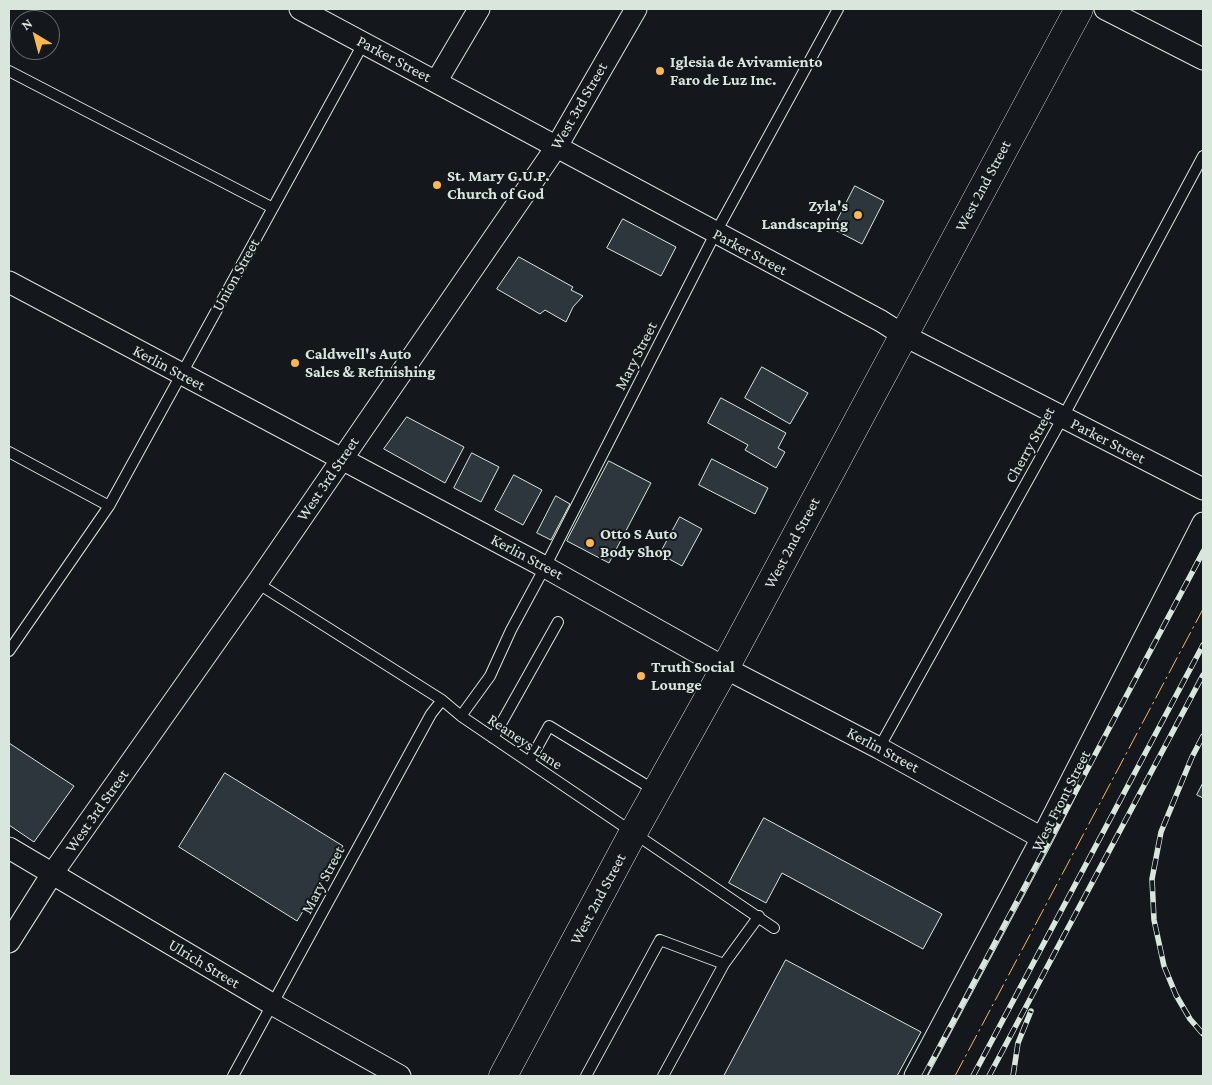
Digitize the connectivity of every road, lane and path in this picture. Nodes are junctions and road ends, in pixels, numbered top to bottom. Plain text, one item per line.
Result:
1 (300, 9) edge
2 (479, 9) edge
3 (636, 9) edge
4 (838, 9) edge
5 (1078, 9) edge
6 (1105, 9) edge
7 (363, 44) junction
8 (1203, 59) edge
9 (9, 71) edge
10 (436, 82) junction
11 (557, 146) junction
12 (1203, 156) edge
13 (273, 208) junction
14 (715, 234) junction
15 (9, 282) edge
16 (903, 335) junction
17 (181, 375) junction
18 (1063, 417) junction
19 (9, 452) edge
20 (340, 459) junction
21 (1203, 490) edge
22 (109, 506) junction
23 (1203, 523) edge
24 (546, 567) junction
25 (257, 583) junction
26 (558, 622) dead end
27 (9, 651) edge
28 (725, 668) junction
29 (442, 700) junction
30 (461, 716) junction
31 (493, 738) junction
32 (879, 748) junction
33 (529, 762) junction
34 (656, 792) junction
35 (633, 833) junction
36 (1042, 838) junction
37 (9, 848) edge
38 (52, 874) junction
39 (759, 916) junction
40 (774, 928) dead end
41 (9, 942) edge
42 (724, 964) junction
43 (272, 1004) junction
44 (233, 1076) edge
45 (400, 1076) edge
46 (503, 1076) edge
47 (586, 1076) edge
48 (663, 1076) edge
49 (915, 1076) edge

1 - 7 street, Parker Street
2 - 10 street
3 - 11 street, West 3rd Street
4 - 14 lane, Mary Street
5 - 16 main road, West 2nd Street
6 - 8 street
7 - 10 street, Parker Street
7 - 13 lane, Union Street
9 - 13 lane
10 - 11 street, Parker Street
11 - 14 street, Parker Street
11 - 20 street, West 3rd Street
12 - 18 lane, Cherry Street
13 - 17 lane, Union Street
14 - 16 street, Parker Street
14 - 24 lane, Mary Street
15 - 17 street, Kerlin Street
16 - 18 street, Parker Street
16 - 28 main road, West 2nd Street
17 - 20 street, Kerlin Street
17 - 22 lane, Union Street
18 - 21 street, Parker Street
18 - 32 lane, Cherry Street
19 - 22 lane
20 - 24 street, Kerlin Street
20 - 25 street, West 3rd Street
22 - 27 lane, Union Street
23 - 36 street, West Front Street
24 - 28 street, Kerlin Street
24 - 30 lane, Mary Street
25 - 29 lane, Reaneys Lane
25 - 38 street, West 3rd Street
26 - 31 lane
28 - 32 street, Kerlin Street
28 - 34 main road, West 2nd Street
29 - 30 lane, Reaneys Lane
29 - 43 lane, Mary Street
30 - 31 lane, Reaneys Lane
31 - 33 lane, Reaneys Lane
32 - 36 street, Kerlin Street
33 - 34 lane
33 - 35 lane, Reaneys Lane
34 - 35 main road, West 2nd Street
35 - 39 lane, Reaneys Lane
35 - 46 main road, West 2nd Street
36 - 49 street, West Front Street
37 - 38 street, Ulrich Street
38 - 41 street, West 3rd Street
38 - 43 street, Ulrich Street
39 - 40 lane, Reaneys Lane
39 - 42 lane
42 - 47 lane
42 - 48 lane
43 - 44 lane, Mary Street
43 - 45 street, Ulrich Street

